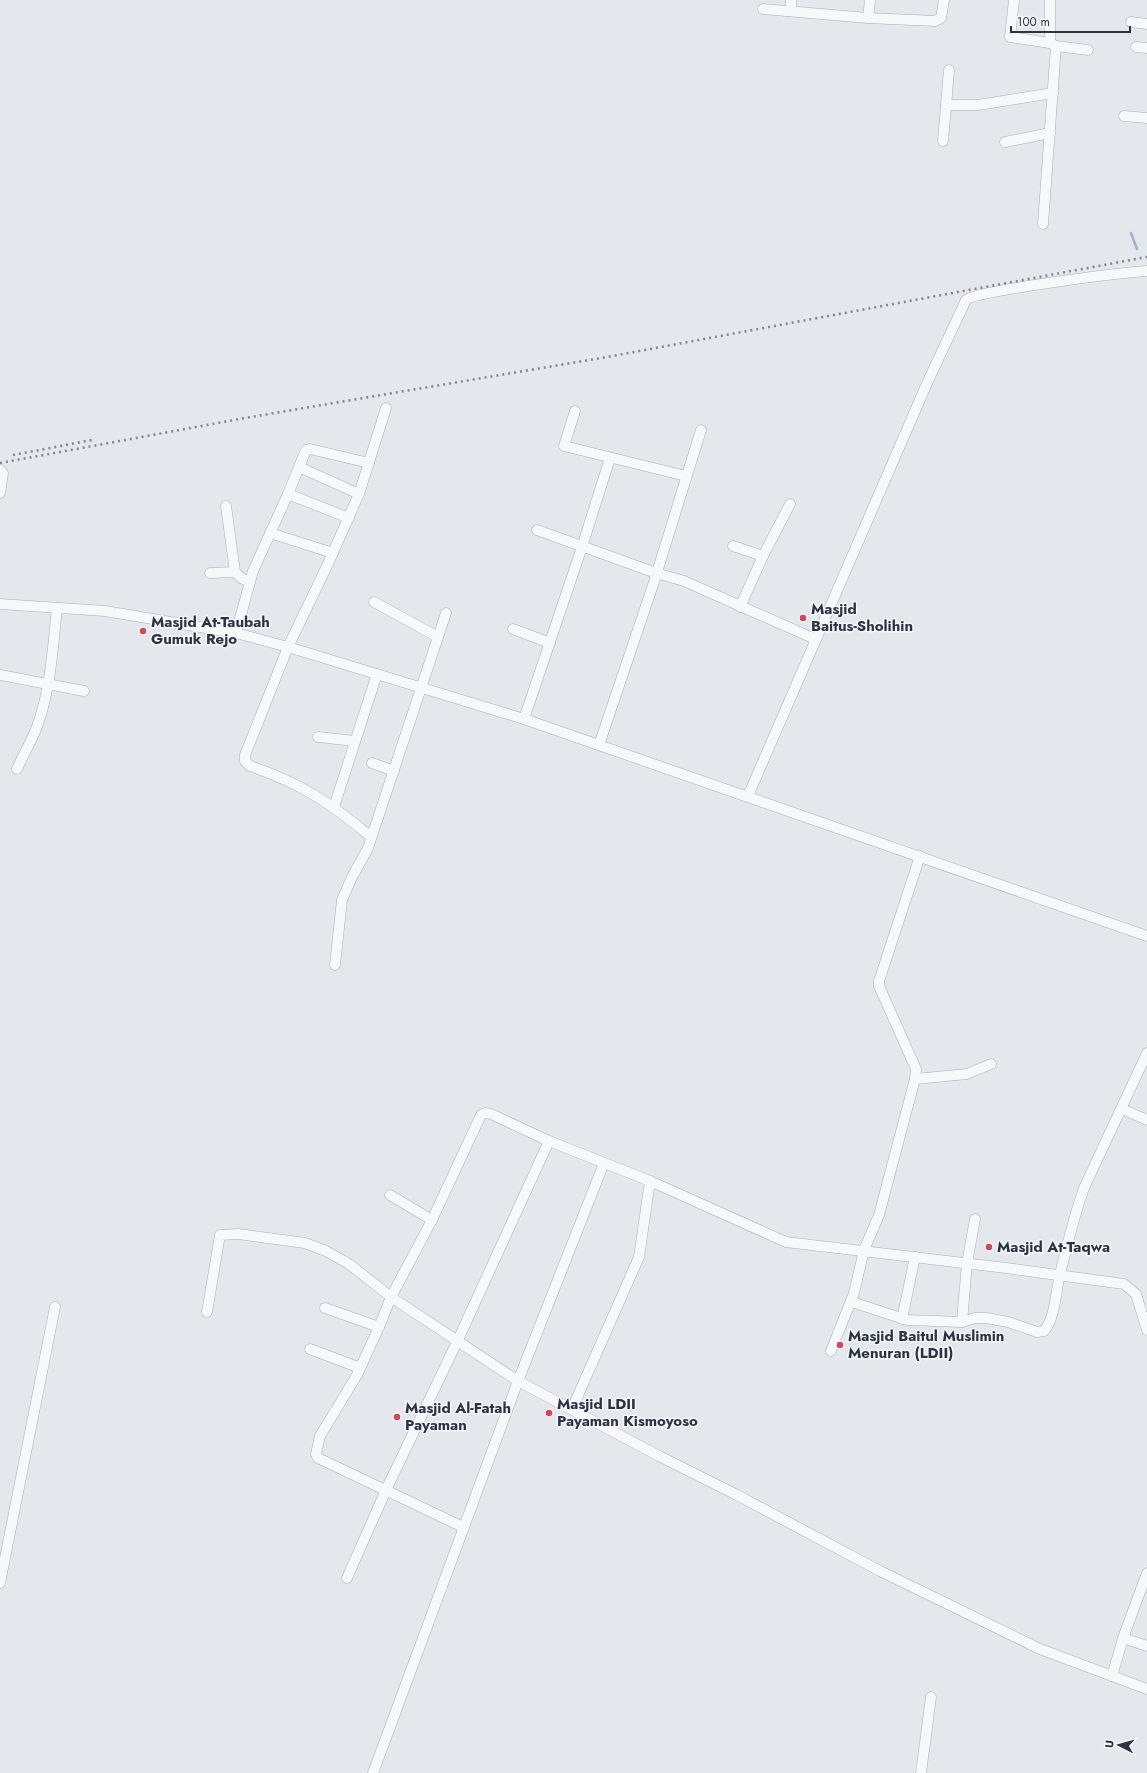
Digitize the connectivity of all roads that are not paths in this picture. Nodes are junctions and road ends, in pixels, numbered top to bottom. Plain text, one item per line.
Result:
1 (791, 0) edge
2 (870, 0) edge
3 (944, 0) edge
4 (1014, 0) edge
5 (1050, 0) edge
6 (763, 9) dead end
7 (791, 11) junction
8 (868, 18) junction
9 (1131, 22) dead end
10 (1147, 24) edge
11 (1053, 45) junction
12 (1136, 47) dead end
13 (1147, 48) edge
14 (1088, 50) dead end
15 (949, 70) dead end
16 (1053, 93) junction
17 (946, 105) junction
18 (1124, 116) dead end
19 (1147, 118) edge
20 (1050, 133) junction
21 (943, 141) dead end
22 (1005, 142) dead end
23 (1043, 224) dead end
24 (1147, 271) edge
25 (386, 408) dead end
26 (575, 411) dead end
27 (702, 430) dead end
28 (610, 458) junction
29 (369, 463) junction
30 (299, 467) junction
31 (0, 470) edge
32 (686, 476) junction
33 (0, 493) edge
34 (288, 494) junction
35 (359, 494) junction
36 (790, 504) dead end
37 (226, 506) dead end
38 (349, 518) junction
39 (537, 530) dead end
40 (270, 533) junction
41 (733, 546) dead end
42 (582, 548) junction
43 (333, 553) junction
44 (763, 556) junction
45 (235, 572) junction
46 (210, 573) dead end
47 (656, 573) junction
48 (249, 582) junction
49 (374, 602) dead end
50 (0, 604) edge
51 (740, 607) junction
52 (57, 608) junction
53 (446, 613) dead end
54 (513, 630) dead end
55 (236, 633) junction
56 (438, 637) junction
57 (815, 639) junction
58 (550, 643) junction
59 (288, 647) junction
60 (378, 674) junction
61 (0, 675) edge
62 (48, 685) junction
63 (422, 687) junction
64 (84, 691) dead end
65 (524, 719) junction
66 (318, 737) dead end
67 (355, 741) junction
68 (599, 745) junction
69 (372, 763) dead end
70 (17, 769) dead end
71 (394, 771) junction
72 (748, 796) junction
73 (334, 807) junction
74 (371, 837) junction
75 (920, 856) junction
76 (1147, 936) edge
77 (336, 966) dead end
78 (1147, 1053) edge
79 (991, 1064) dead end
80 (915, 1079) junction
81 (1122, 1109) junction
82 (1147, 1120) edge
83 (549, 1140) junction
84 (604, 1164) junction
85 (650, 1181) junction
86 (390, 1195) dead end
87 (975, 1219) dead end
88 (432, 1220) junction
89 (864, 1250) junction
90 (915, 1257) junction
91 (967, 1263) junction
92 (1060, 1276) junction
93 (391, 1297) junction
94 (852, 1302) junction
95 (55, 1307) dead end
96 (325, 1308) dead end
97 (207, 1312) dead end
98 (902, 1319) junction
99 (962, 1322) junction
100 (380, 1327) junction
101 (1147, 1330) edge
102 (457, 1342) junction
103 (310, 1349) dead end
104 (831, 1351) dead end
105 (360, 1368) junction
106 (518, 1381) junction
107 (572, 1409) junction
108 (386, 1490) junction
109 (463, 1527) junction
110 (1147, 1573) edge
111 (347, 1578) dead end
112 (0, 1583) edge
113 (1123, 1638) junction
114 (1147, 1646) edge
115 (1112, 1676) junction
116 (1147, 1689) edge
117 (931, 1697) dead end
118 (373, 1773) edge
119 (921, 1773) edge

1 - 7 street
2 - 8 street
3 - 8 street
4 - 11 street
5 - 11 street
6 - 7 street
7 - 8 street
9 - 10 street
11 - 14 street
11 - 16 street
12 - 13 street
15 - 17 street
16 - 17 street
16 - 20 street
17 - 21 street
18 - 19 street
20 - 22 street
20 - 23 street
24 - 57 street
25 - 29 street
26 - 28 street
27 - 32 street
28 - 32 street
28 - 42 street
29 - 30 street
29 - 35 street
30 - 34 street
30 - 35 street
31 - 33 street
32 - 47 street
34 - 38 street
34 - 40 street
35 - 38 street
36 - 44 street
37 - 45 street
38 - 43 street
39 - 42 street
40 - 43 street
40 - 48 street
41 - 44 street
42 - 47 street
42 - 58 street
43 - 59 street
44 - 51 street
45 - 46 street
45 - 48 street
47 - 51 street
47 - 68 street
48 - 55 street
49 - 56 street
50 - 52 street
51 - 57 street
52 - 55 street
52 - 62 street
53 - 56 street
54 - 58 street
55 - 59 street
56 - 63 street
57 - 72 street
58 - 65 street
59 - 60 street
59 - 73 street
60 - 63 street
60 - 67 street
61 - 62 street
62 - 64 street
62 - 70 street
63 - 65 street
63 - 71 street
65 - 68 street
66 - 67 street
67 - 73 street
68 - 72 street
69 - 71 street
71 - 74 street
72 - 75 street
73 - 74 street
74 - 77 street
75 - 76 street
75 - 80 street
78 - 81 street
79 - 80 street
80 - 89 street
81 - 82 street
81 - 92 street
83 - 84 street
83 - 88 street
83 - 102 street
84 - 85 street
84 - 106 street
85 - 89 street
85 - 107 street
86 - 88 street
87 - 91 street
88 - 93 street
89 - 90 street
89 - 94 street
90 - 91 street
90 - 98 street
91 - 92 street
91 - 99 street
92 - 99 street
92 - 101 street
93 - 97 street
93 - 100 street
93 - 102 street
94 - 98 street
94 - 104 street
95 - 112 street
96 - 100 street
98 - 99 street
100 - 105 street
102 - 106 street
102 - 108 street
103 - 105 street
105 - 108 street
106 - 107 street
106 - 109 street
107 - 115 street
108 - 109 street
108 - 111 street
109 - 118 street
110 - 113 street
113 - 114 street
113 - 115 street
115 - 116 street
117 - 119 street

